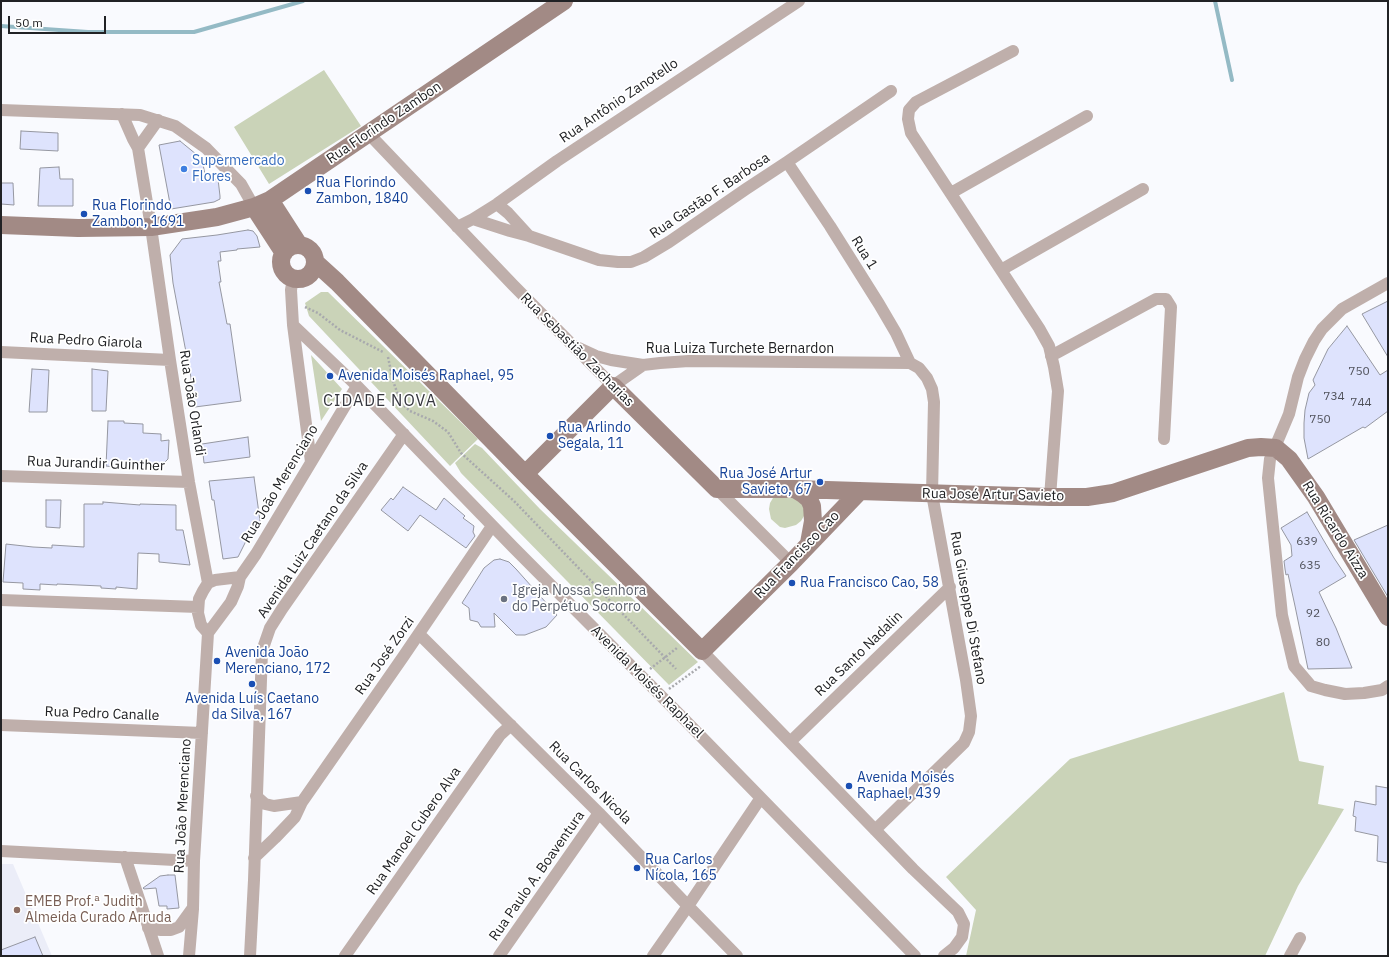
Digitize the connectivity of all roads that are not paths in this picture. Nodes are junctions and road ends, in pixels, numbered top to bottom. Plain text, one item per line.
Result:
1 (564, 1) edge
2 (799, 1) edge
3 (1013, 51) dead end
4 (891, 91) dead end
5 (1, 110) edge
6 (122, 114) junction
7 (1087, 116) dead end
8 (158, 120) junction
9 (368, 133) junction
10 (138, 148) junction
11 (787, 162) junction
12 (245, 189) junction
13 (1143, 189) dead end
14 (951, 194) junction
15 (262, 203) junction
16 (497, 204) junction
17 (473, 219) junction
18 (1, 224) edge
19 (151, 227) junction
20 (457, 227) junction
21 (529, 236) junction
22 (291, 249) junction
23 (315, 262) junction
24 (1001, 270) junction
25 (293, 278) junction
26 (1388, 283) edge
27 (293, 325) junction
28 (572, 345) junction
29 (1, 352) edge
30 (1051, 356) junction
31 (170, 360) junction
32 (910, 363) junction
33 (643, 365) junction
34 (357, 386) junction
35 (613, 386) junction
36 (404, 434) junction
37 (1164, 439) dead end
38 (1268, 447) junction
39 (311, 462) junction
40 (525, 474) junction
41 (1, 476) edge
42 (189, 482) junction
43 (717, 489) junction
44 (795, 489) junction
45 (860, 491) junction
46 (932, 494) junction
47 (1050, 497) junction
48 (492, 526) junction
49 (809, 543) junction
50 (791, 563) junction
51 (240, 577) junction
52 (208, 583) junction
53 (950, 587) junction
54 (1, 600) edge
55 (198, 607) junction
56 (1388, 617) edge
57 (208, 633) junction
58 (419, 634) junction
59 (703, 658) junction
60 (1388, 686) edge
61 (1, 725) edge
62 (511, 725) junction
63 (202, 733) junction
64 (790, 742) junction
65 (256, 796) junction
66 (760, 799) junction
67 (302, 802) junction
68 (599, 813) junction
69 (875, 830) junction
70 (1, 851) edge
71 (125, 857) junction
72 (254, 858) junction
73 (194, 861) junction
74 (688, 906) junction
75 (193, 908) junction
76 (148, 928) junction
77 (1300, 938) dead end
78 (158, 956) edge
79 (189, 956) edge
80 (250, 956) edge
81 (345, 956) edge
82 (499, 956) edge
83 (653, 956) edge
84 (737, 956) edge
85 (915, 956) edge
86 (944, 956) edge
87 (1290, 956) edge

1 - 9 street, Rua Florindo Zambon
2 - 16 street, Rua Antônio Zanotello
3 - 14 street
4 - 11 street, Rua Gastão F. Barbosa
5 - 6 street
6 - 8 street
6 - 10 street, Rua João Orlandi
7 - 14 street
8 - 10 street
8 - 12 street
9 - 15 street, Rua Florindo Zambon
9 - 20 street, Rua Sebastião Zacharias
10 - 19 street, Rua João Orlandi
11 - 21 street, Rua Gastão F. Barbosa
11 - 32 street, Rua 1
12 - 15 street
12 - 15 street
13 - 24 street
14 - 24 street
15 - 19 street, Rua Florindo Zambon
15 - 22 street
16 - 17 street, Rua Antônio Zanotello
16 - 21 street
17 - 20 street, Rua Antônio Zanotello
17 - 21 street, Rua Gastão F. Barbosa
18 - 19 street, Rua Florindo Zambon
19 - 31 street, Rua João Orlandi
20 - 28 street, Rua Sebastião Zacharias
22 - 23 street
22 - 25 street
23 - 25 street
23 - 40 street
24 - 30 street
25 - 27 street
26 - 38 street
27 - 34 street, Avenida Moisés Raphael
27 - 39 street
28 - 33 street, Rua Luiza Turchete Bernardon
28 - 35 street, Rua Sebastião Zacharias
29 - 31 street, Rua Pedro Giarola
30 - 37 street
30 - 47 street
31 - 42 street, Rua João Orlandi
32 - 33 street, Rua Luiza Turchete Bernardon
32 - 46 street, Rua Giuseppe Di Stefano
33 - 35 street
34 - 36 street, Avenida Moisés Raphael
34 - 39 street, Rua João Merenciano
35 - 40 street
35 - 43 street, Rua Sebastião Zacharias
36 - 48 street, Avenida Moisés Raphael
36 - 65 street, Avenida Luiz Caetano da Silva
38 - 47 street, Rua José Artur Savieto
38 - 56 street, Rua Ricardo Aizza
38 - 60 street
39 - 51 street, Rua João Merenciano
40 - 59 street
41 - 42 street, Rua Jurandir Guinther
42 - 52 street, Rua João Orlandi
43 - 44 street, Rua José Artur Savieto
43 - 50 street, Rua Sebastião Zacharias
44 - 45 street, Rua José Artur Savieto
44 - 49 street
45 - 46 street, Rua José Artur Savieto
45 - 49 street, Rua Francisco Cao
46 - 47 street, Rua José Artur Savieto
46 - 53 street, Rua Giuseppe Di Stefano
48 - 58 street, Rua José Zorzi
48 - 66 street, Avenida Moisés Raphael
49 - 50 street, Rua Francisco Cao
50 - 59 street, Rua Francisco Cao
51 - 52 street
51 - 57 street, Rua João Merenciano
52 - 55 street
53 - 64 street, Rua Santo Nadalin
53 - 69 street, Rua Giuseppe Di Stefano
54 - 55 street
55 - 57 street
57 - 63 street, Rua João Merenciano
58 - 62 street, Rua Carlos Nicola
58 - 67 street, Rua José Zorzi
59 - 64 street
61 - 63 street, Rua Pedro Canalle
62 - 68 street, Rua Carlos Nicola
62 - 81 street, Rua Manoel Cubero Alva
63 - 73 street, Rua João Merenciano
64 - 69 street
65 - 67 street
65 - 72 street, Avenida Luiz Caetano da Silva
66 - 74 street
66 - 85 street, Avenida Moisés Raphael
67 - 72 street, Rua José Zorzi
68 - 74 street, Rua Carlos Nicola
68 - 82 street, Rua Paulo A. Boaventura
69 - 86 street
70 - 71 street
71 - 73 street
71 - 76 street
72 - 80 street, Avenida Luiz Caetano da Silva
73 - 75 street, Rua João Merenciano
74 - 83 street
74 - 84 street, Rua Carlos Nicola
75 - 76 street
75 - 79 street, Rua João Merenciano
76 - 78 street
77 - 87 street

